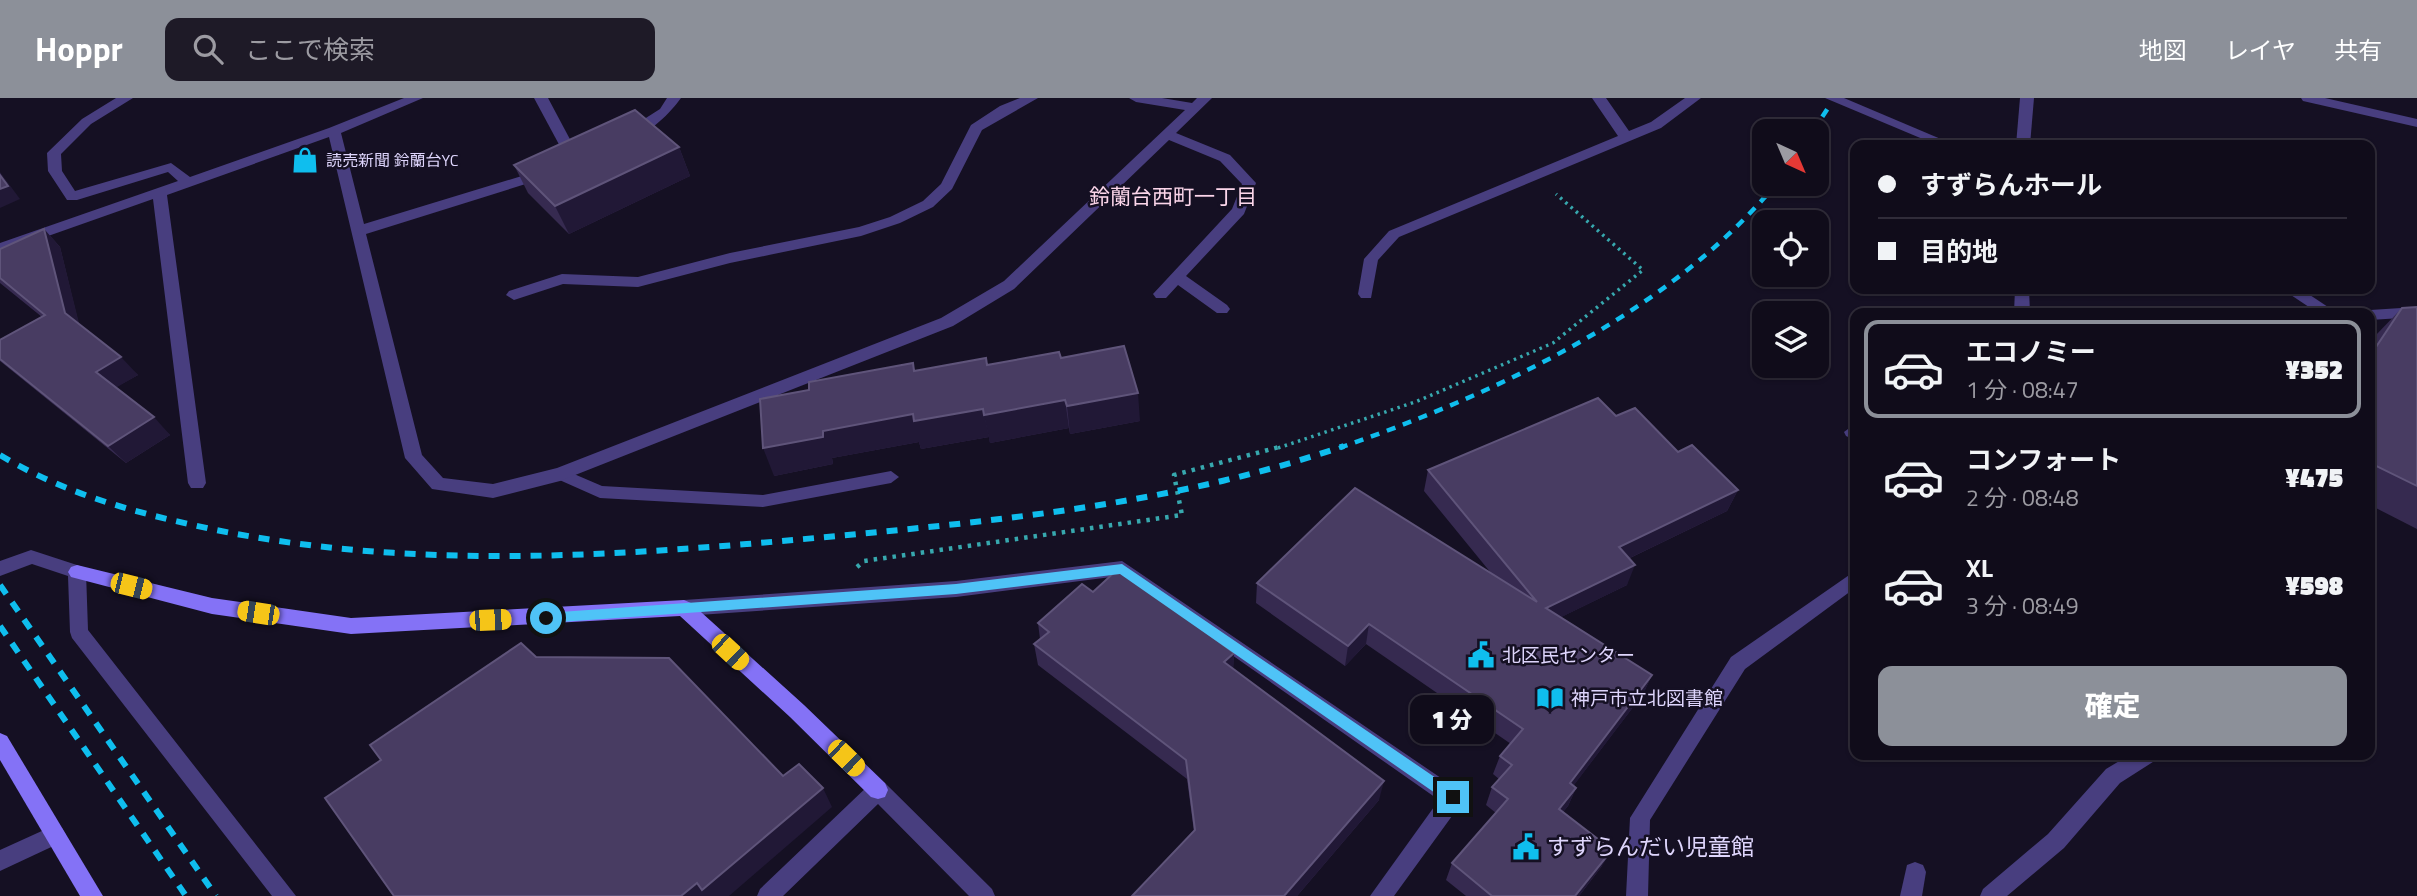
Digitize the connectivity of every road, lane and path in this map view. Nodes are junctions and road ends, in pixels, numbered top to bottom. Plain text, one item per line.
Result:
1 (126, 98) edge
2 (416, 98) edge
3 (541, 98) edge
4 (674, 98) edge
5 (1031, 98) edge
6 (1136, 98) edge
7 (1599, 98) edge
8 (1694, 98) edge
9 (1832, 98) edge
10 (2028, 98) edge
11 (2308, 98) edge
12 (1200, 103) edge
13 (2417, 123) edge
14 (334, 131) junction
15 (1166, 134) junction
16 (1625, 136) junction
17 (618, 139) edge
18 (1936, 140) edge
19 (2024, 140) edge
20 (1534, 175) junction
21 (187, 182) junction
22 (159, 191) junction
23 (359, 231) junction
24 (0, 248) edge
25 (1177, 277) junction
26 (1161, 294) dead end
27 (1366, 294) dead end
28 (2298, 294) edge
29 (514, 295) dead end
30 (2321, 308) edge
31 (1222, 309) dead end
32 (2417, 312) edge
33 (2375, 315) edge
34 (560, 474) junction
35 (891, 477) dead end
36 (197, 482) dead end
37 (0, 569) edge
38 (77, 572) junction
39 (1850, 582) edge
40 (823, 600) junction
41 (684, 608) junction
42 (0, 742) edge
43 (2139, 760) edge
44 (878, 790) junction
45 (55, 835) junction
46 (0, 861) edge
47 (1915, 872) dead end
48 (1387, 894) edge
49 (92, 896) edge
50 (285, 896) edge
51 (768, 896) edge
52 (984, 896) edge
53 (1637, 896) edge
54 (1910, 896) edge
55 (1991, 896) edge

1 - 21 street
2 - 14 street
3 - 23 street
4 - 17 street
5 - 29 street
6 - 12 street
7 - 16 street
8 - 16 street
9 - 18 street
10 - 19 street
11 - 13 street
12 - 15 street
14 - 21 street
14 - 23 street
15 - 25 street
15 - 34 street
16 - 20 street
20 - 27 street
20 - 40 path
21 - 22 street
22 - 24 street
22 - 36 street
23 - 34 street
25 - 26 street
25 - 31 street
28 - 30 street
32 - 33 street
34 - 35 lane
37 - 38 street
38 - 41 street
38 - 50 street
39 - 53 street
40 - 41 street
40 - 48 street
41 - 44 street
42 - 45 street
43 - 55 street
44 - 51 street
44 - 52 street
45 - 46 street
45 - 49 street
47 - 54 street

